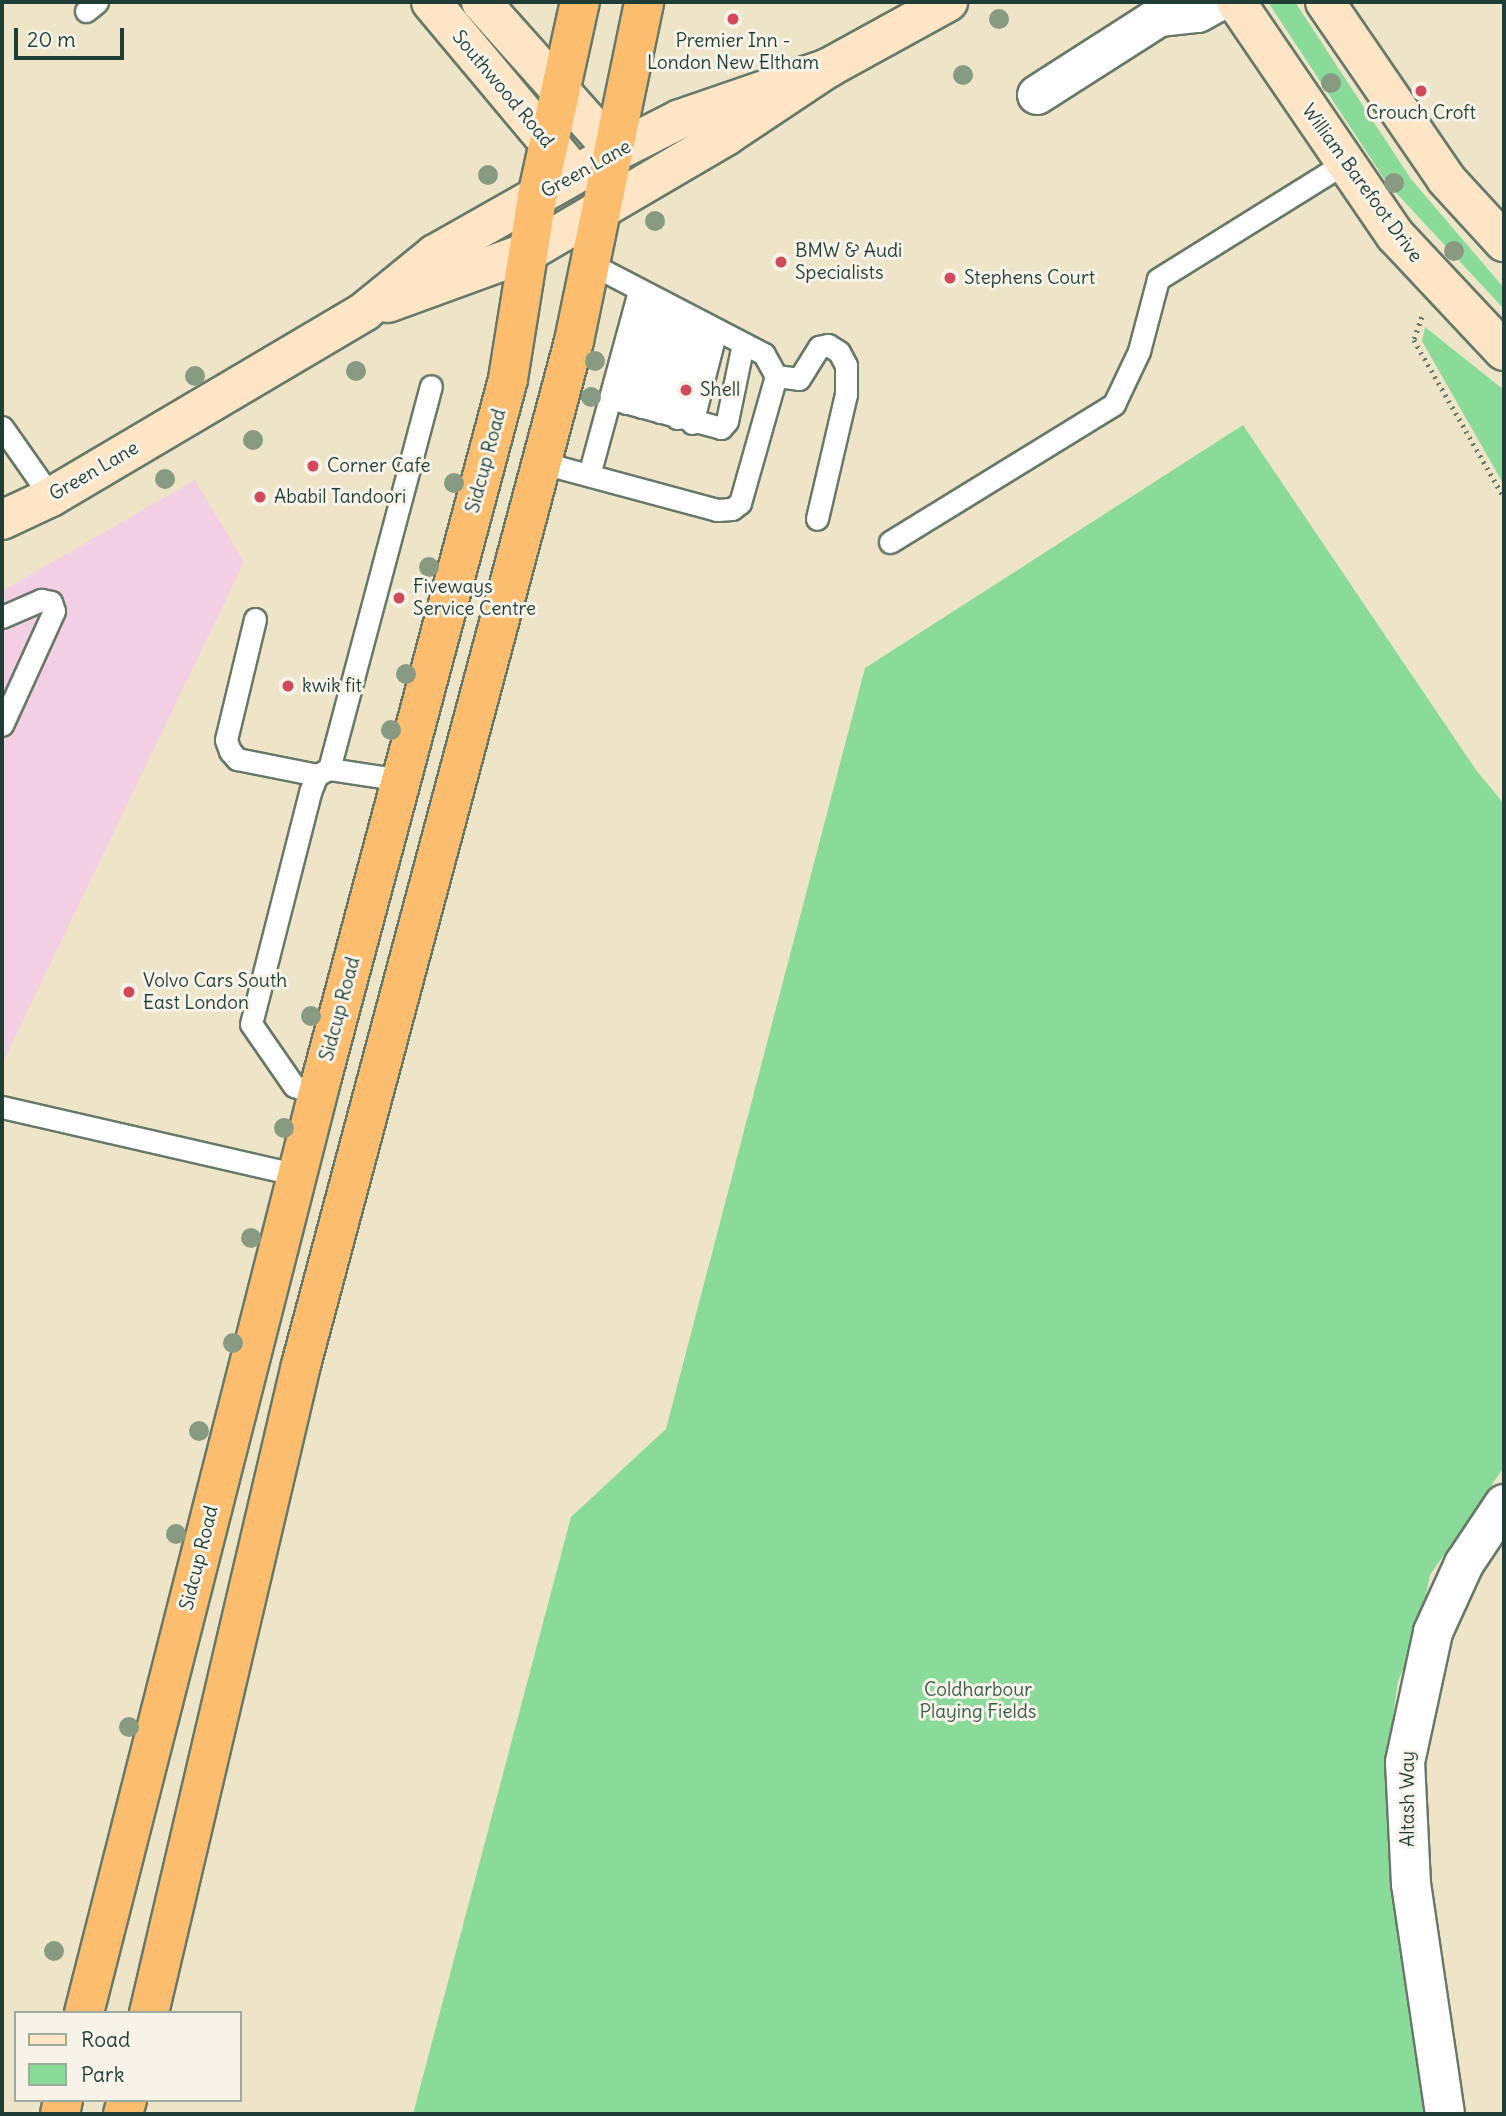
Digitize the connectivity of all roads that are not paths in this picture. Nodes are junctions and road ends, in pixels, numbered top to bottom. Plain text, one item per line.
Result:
1 (431, 2) edge
2 (481, 2) edge
3 (580, 2) edge
4 (643, 2) edge
5 (947, 2) edge
6 (1218, 2) edge
7 (1236, 2) edge
8 (1325, 2) edge
9 (828, 68) junction
10 (561, 89) junction
11 (1037, 95) dead end
12 (548, 143) junction
13 (615, 152) junction
14 (1344, 163) junction
15 (576, 175) junction
16 (537, 197) junction
17 (604, 206) junction
18 (1504, 242) edge
19 (530, 251) junction
20 (591, 264) junction
21 (365, 311) junction
22 (692, 318) junction
23 (1504, 351) edge
24 (776, 376) junction
25 (431, 386) dead end
26 (660, 413) junction
27 (2, 427) edge
28 (543, 463) junction
29 (589, 475) junction
30 (51, 496) junction
31 (817, 519) dead end
32 (2, 520) edge
33 (890, 542) dead end
34 (2, 617) edge
35 (255, 619) dead end
36 (2, 725) edge
37 (323, 772) junction
38 (402, 780) junction
39 (321, 1081) junction
40 (2, 1107) edge
41 (300, 1175) junction
42 (1504, 1504) edge
43 (86, 2011) edge
44 (149, 2011) edge
45 (1445, 2114) edge

1 - 12 main road, Southwood Road
2 - 10 main road, Southwood Road
3 - 10 highway, Sidcup Road
4 - 13 highway
5 - 9 main road, Green Lane
6 - 11 street
7 - 14 main road, William Barefoot Drive
8 - 18 main road
9 - 13 main road, Green Lane
9 - 17 main road, Green Lane
10 - 12 highway, Sidcup Road
10 - 13 main road, Southwood Road
12 - 15 main road, Southwood Road
12 - 16 highway, Sidcup Road
13 - 15 main road, Green Lane
13 - 17 highway
14 - 23 main road, William Barefoot Drive
14 - 33 lane
15 - 16 main road, Green Lane
15 - 17 main road, Southwood Road
16 - 19 highway, Sidcup Road
16 - 21 main road, Green Lane
17 - 19 main road, Green Lane
17 - 20 highway
19 - 21 main road, Green Lane
19 - 38 highway, Sidcup Road
20 - 22 lane
20 - 28 highway
21 - 30 main road, Green Lane
22 - 24 lane
22 - 26 lane
22 - 26 lane
22 - 26 lane
22 - 26 lane
24 - 29 lane
24 - 31 lane
25 - 37 lane
26 - 29 lane
27 - 30 lane
28 - 29 lane
28 - 44 highway
30 - 32 main road, Green Lane
34 - 36 lane
35 - 37 lane
37 - 38 lane
37 - 39 lane
38 - 39 highway, Sidcup Road
39 - 41 highway, Sidcup Road
40 - 41 lane
41 - 43 highway, Sidcup Road
42 - 45 street, Altash Way

